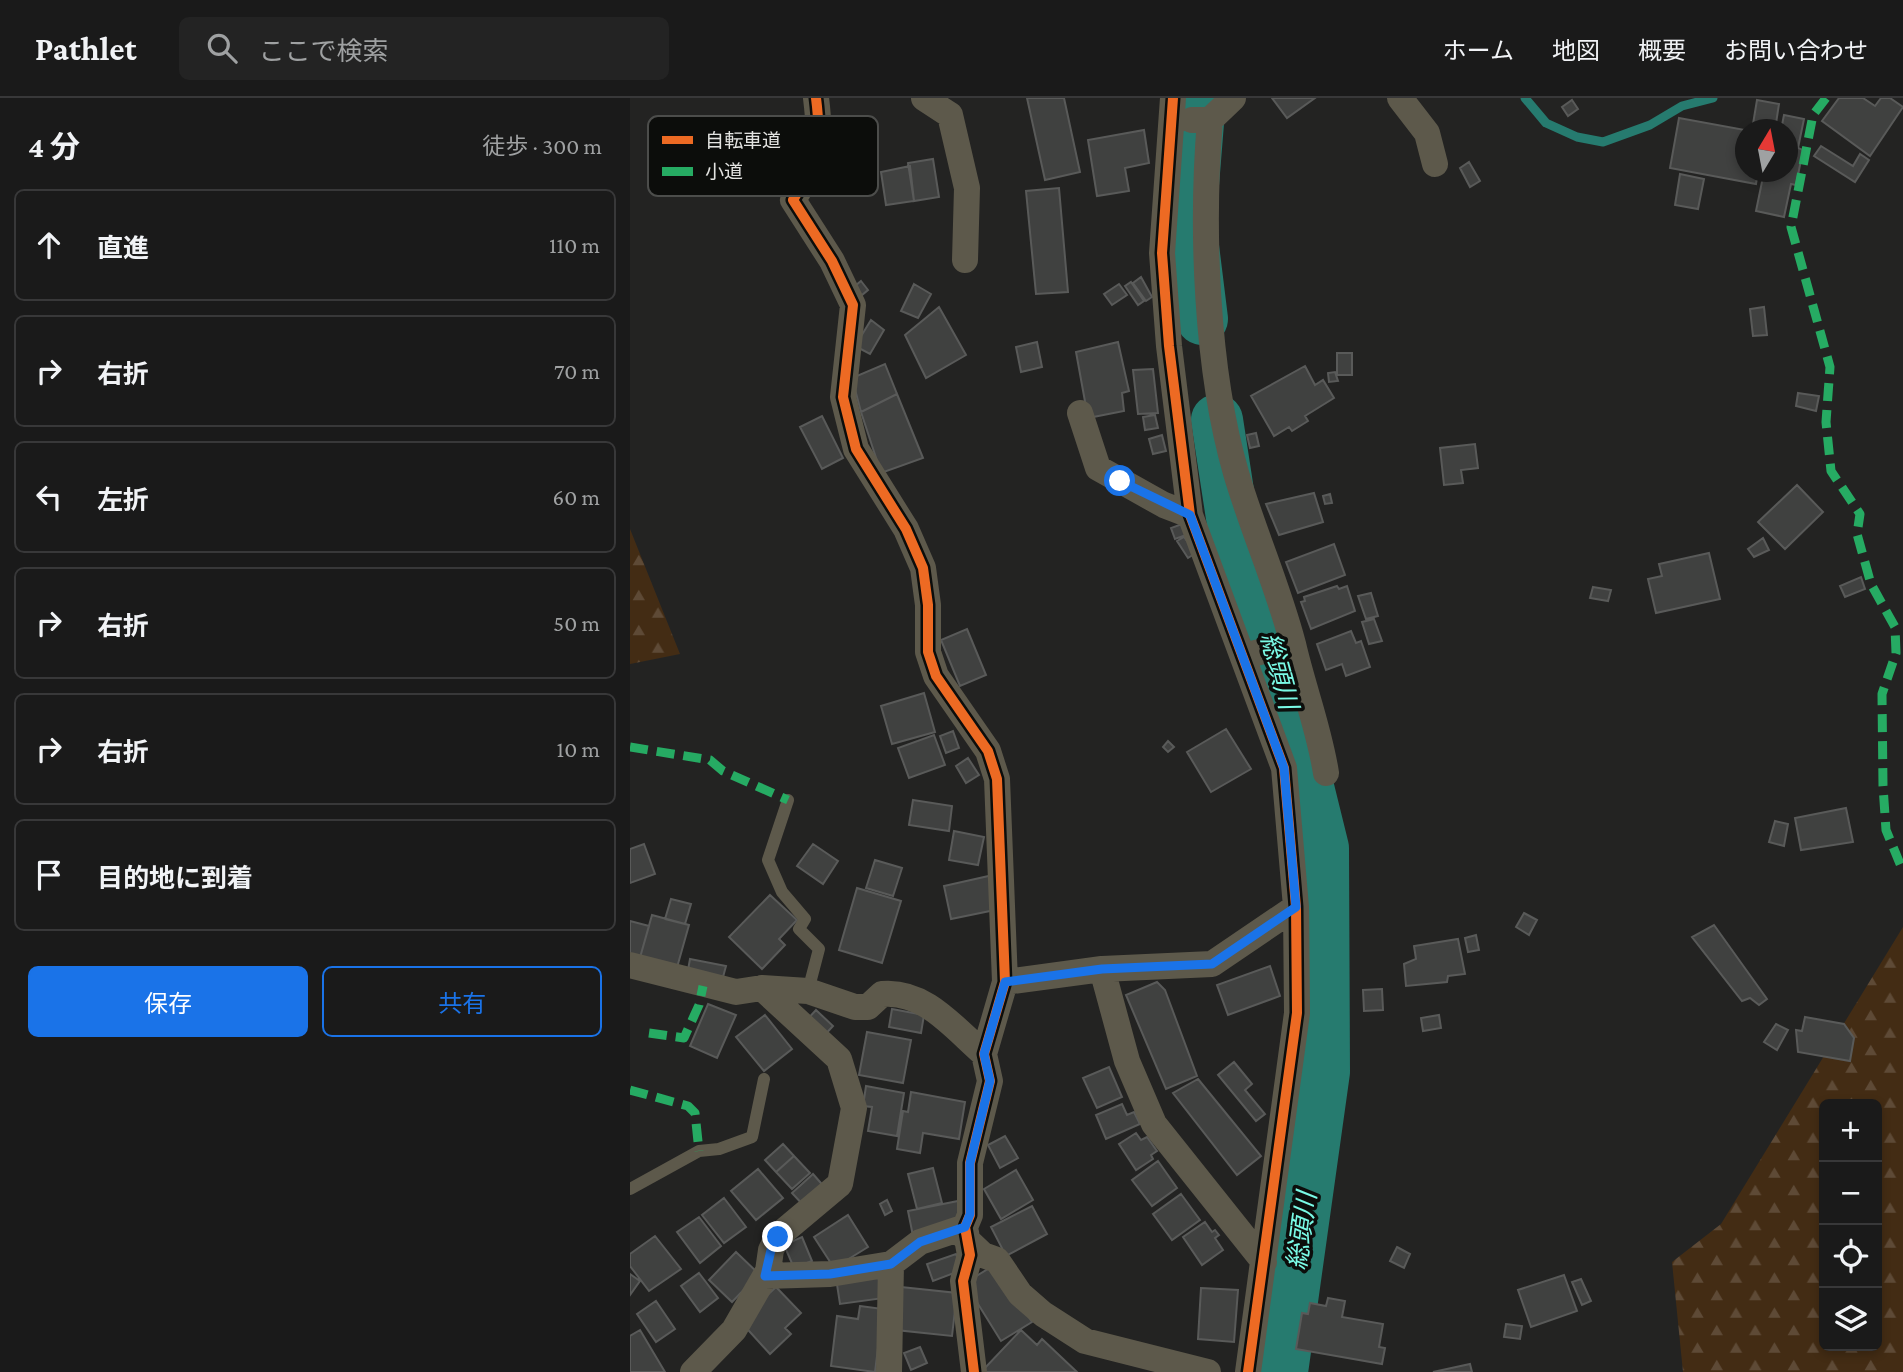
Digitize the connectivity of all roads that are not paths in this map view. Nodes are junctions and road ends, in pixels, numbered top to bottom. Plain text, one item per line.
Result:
1 (816, 98) edge
2 (924, 98) edge
3 (1233, 98) edge
4 (1400, 98) edge
5 (1172, 109) edge
6 (818, 116) edge
7 (1210, 120) junction
8 (1435, 164) dead end
9 (795, 196) edge
10 (965, 260) dead end
11 (1080, 414) dead end
12 (1190, 515) junction
13 (1293, 644) junction
14 (1242, 656) junction
15 (1326, 773) dead end
16 (788, 800) dead end
17 (1296, 907) junction
18 (630, 965) edge
19 (1102, 969) junction
20 (1005, 982) junction
21 (762, 988) junction
22 (808, 991) junction
23 (984, 1054) junction
24 (764, 1079) dead end
25 (630, 1189) edge
26 (966, 1233) junction
27 (1264, 1262) junction
28 (891, 1264) junction
29 (765, 1276) junction
30 (693, 1372) edge
31 (889, 1372) edge
32 (974, 1372) edge
33 (1208, 1372) edge
34 (1248, 1372) edge

1 - 6 street
2 - 10 street
3 - 7 street
4 - 8 street
5 - 7 street
5 - 12 street
7 - 13 street
9 - 20 street
11 - 12 street
12 - 14 street
13 - 14 street
13 - 15 street
14 - 17 street
16 - 22 lane
17 - 19 street
17 - 27 street
18 - 21 street
19 - 20 street
19 - 27 street
20 - 23 street
21 - 22 street
21 - 29 street
22 - 23 street
23 - 26 street
24 - 25 lane
26 - 28 street
26 - 32 street
26 - 33 street
27 - 34 street
28 - 29 street
28 - 31 street
29 - 30 street

